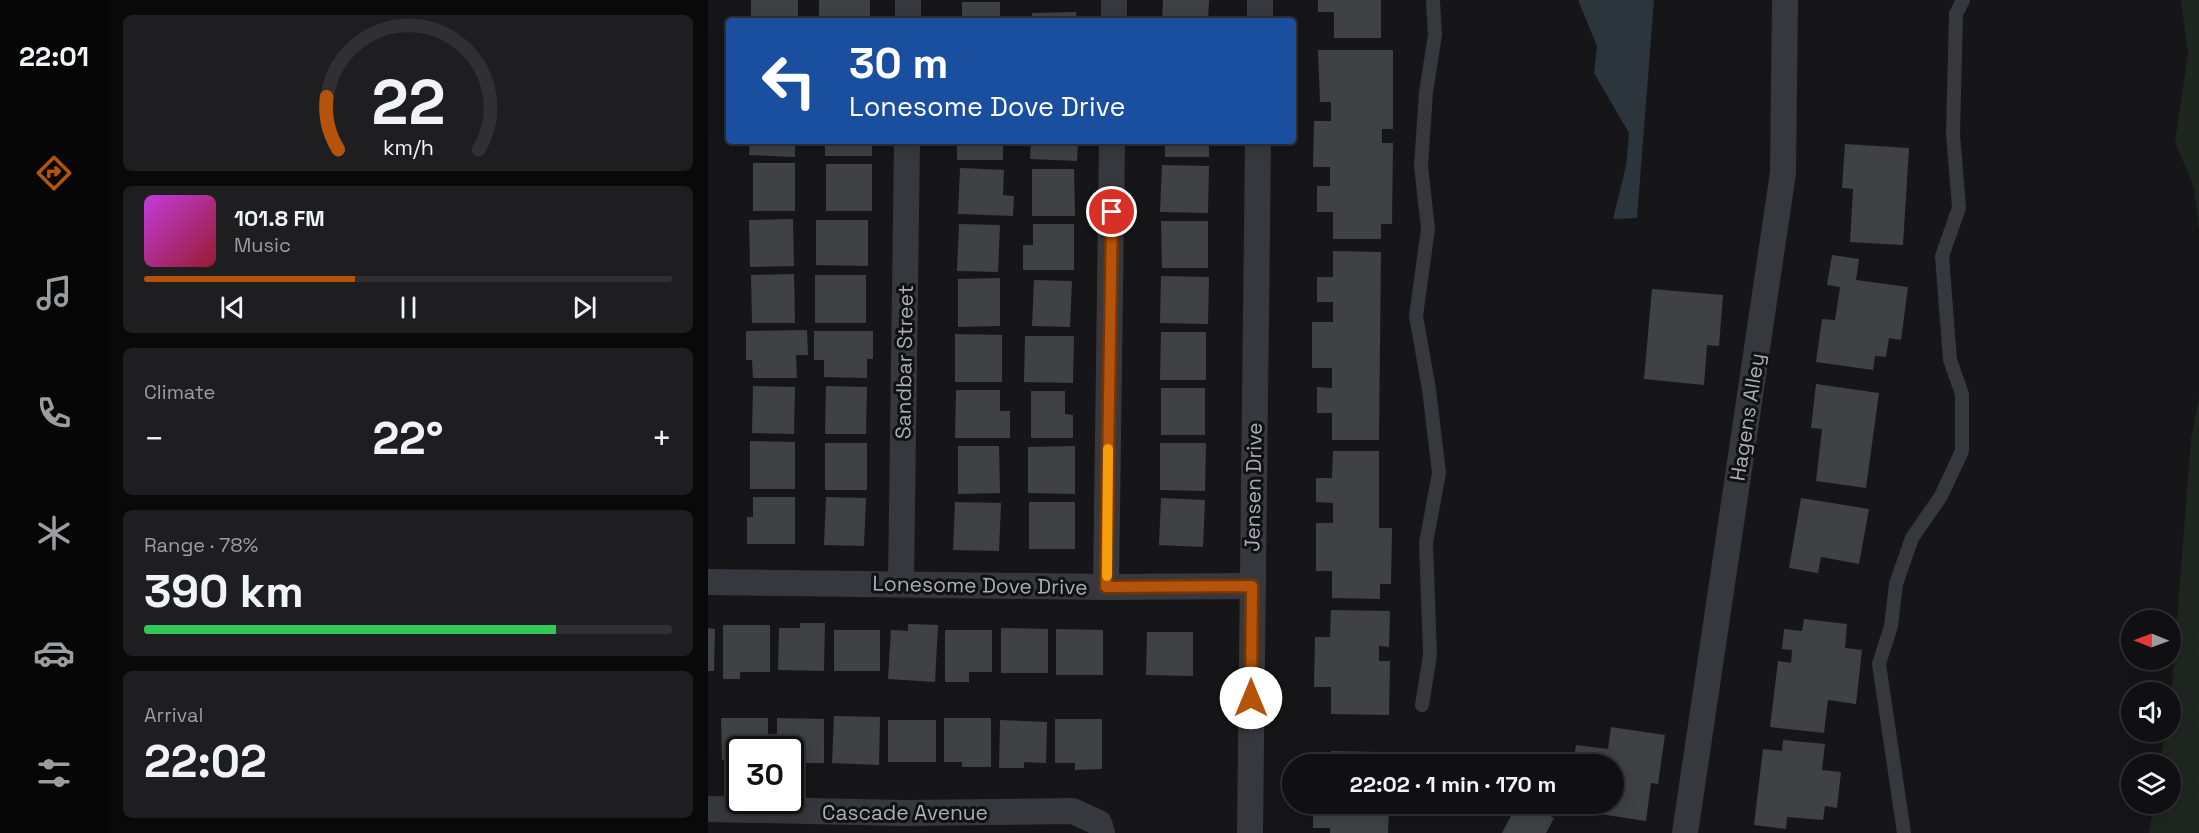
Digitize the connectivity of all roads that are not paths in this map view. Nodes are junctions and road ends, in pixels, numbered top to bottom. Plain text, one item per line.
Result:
1 (908, 0) edge
2 (1114, 0) edge
3 (1260, 0) edge
4 (1433, 0) edge
5 (1785, 0) edge
6 (1963, 0) edge
7 (908, 18) edge
8 (1114, 18) edge
9 (1260, 18) edge
10 (907, 144) edge
11 (1112, 144) edge
12 (1258, 144) edge
13 (708, 582) edge
14 (901, 584) junction
15 (1252, 586) junction
16 (1106, 587) junction
17 (1422, 705) dead end
18 (708, 808) edge
19 (903, 823) edge
20 (1100, 828) edge
21 (1250, 833) edge
22 (1685, 833) edge
23 (1904, 833) edge

1 - 7 street
2 - 8 street
3 - 9 street
4 - 17 lane
5 - 22 street, Hagens Alley
6 - 23 lane
10 - 14 street, Sandbar Street
11 - 16 street
12 - 15 street, Jensen Drive
13 - 14 street, Lonesome Dove Drive
14 - 16 street, Lonesome Dove Drive
15 - 16 street, Lonesome Dove Drive
15 - 21 street, Jensen Drive
18 - 19 street, Cascade Avenue
19 - 20 street, Cascade Avenue

